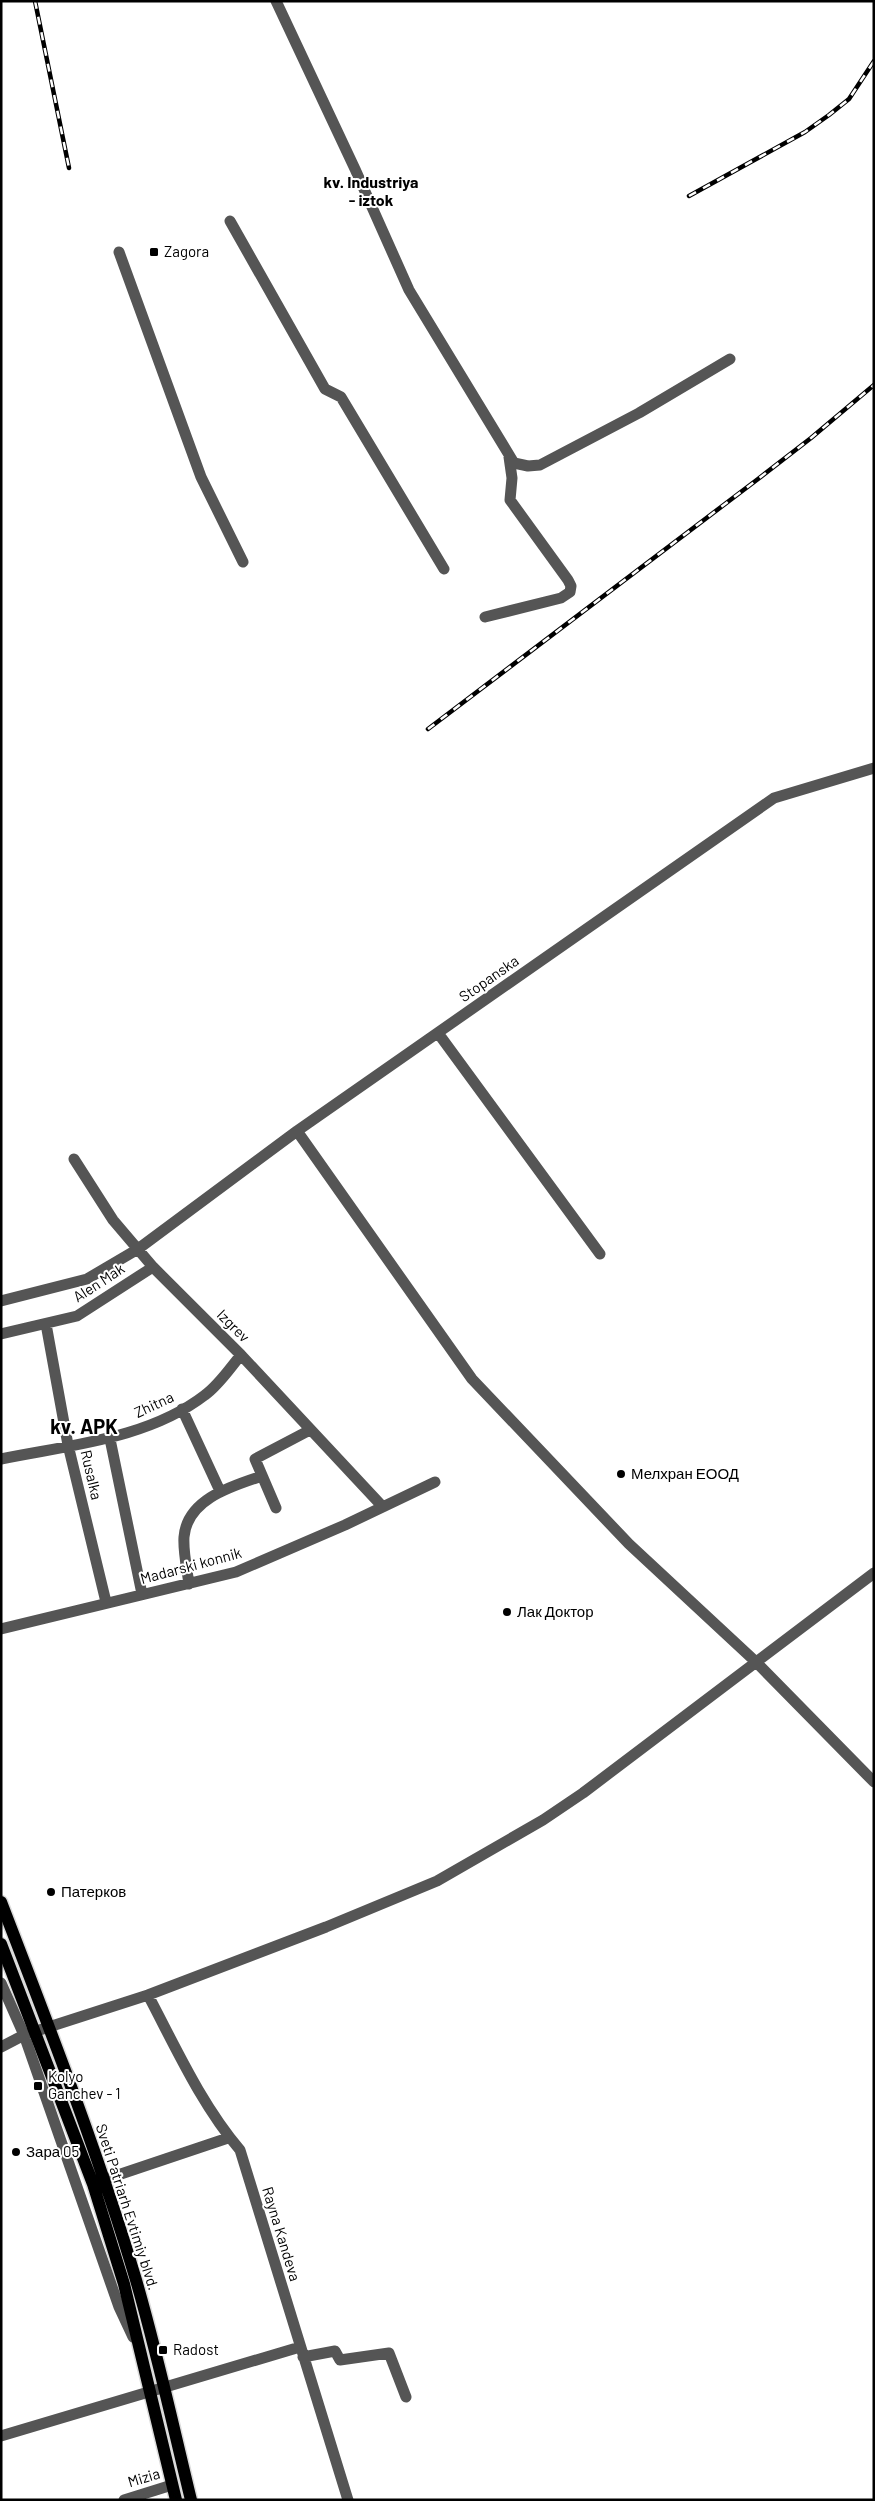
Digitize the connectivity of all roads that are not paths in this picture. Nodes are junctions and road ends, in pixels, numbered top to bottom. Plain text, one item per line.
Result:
1 (276, 1) edge
2 (230, 221) dead end
3 (119, 252) dead end
4 (730, 359) dead end
5 (509, 457) junction
6 (243, 562) dead end
7 (444, 569) dead end
8 (485, 617) dead end
9 (874, 768) edge
10 (438, 1034) junction
11 (297, 1131) junction
12 (74, 1159) dead end
13 (138, 1249) junction
14 (600, 1254) dead end
15 (153, 1267) junction
16 (1, 1301) edge
17 (46, 1324) junction
18 (1, 1334) edge
19 (241, 1355) junction
20 (182, 1408) junction
21 (310, 1430) junction
22 (110, 1439) junction
23 (68, 1445) junction
24 (1, 1459) edge
25 (262, 1476) junction
26 (435, 1482) dead end
27 (220, 1492) junction
28 (382, 1506) junction
29 (276, 1508) dead end
30 (874, 1573) edge
31 (189, 1584) junction
32 (142, 1594) junction
33 (106, 1602) junction
34 (1, 1629) edge
35 (756, 1662) junction
36 (874, 1782) edge
37 (1, 1902) edge
38 (1, 1944) edge
39 (1, 1983) edge
40 (148, 1995) junction
41 (49, 2028) junction
42 (29, 2033) junction
43 (1, 2046) edge
44 (228, 2138) junction
45 (103, 2180) junction
46 (301, 2352) junction
47 (164, 2386) junction
48 (149, 2391) junction
49 (406, 2397) dead end
50 (1, 2436) edge
51 (172, 2485) junction
52 (124, 2500) edge
53 (176, 2500) edge
54 (191, 2500) edge
55 (348, 2500) edge

1 - 5 street
2 - 7 street
3 - 6 street
4 - 5 street
5 - 8 street
9 - 10 street, Stopanska
10 - 11 street, Stopanska
10 - 14 street
11 - 13 street, Stopanska
11 - 35 street
12 - 13 street, Izgrev
13 - 15 street, Izgrev
13 - 16 street, Stopanska
15 - 17 street, Alen Mak
15 - 19 street, Izgrev
17 - 18 street, Alen Mak
17 - 23 street, Rusalka
19 - 20 street, Zhitna
19 - 21 street, Izgrev
20 - 22 street, Zhitna
20 - 27 street
21 - 25 street
21 - 28 street, Izgrev
22 - 23 street, Zhitna
22 - 32 street
23 - 24 street, Zhitna
23 - 33 street, Rusalka
25 - 27 street
25 - 29 street
26 - 28 street, Madarski konnik
27 - 31 street
28 - 31 street, Madarski konnik
30 - 35 street
31 - 32 street, Madarski konnik
32 - 33 street, Madarski konnik
33 - 34 street, Madarski konnik
35 - 36 street
35 - 40 street
37 - 41 main road, Sveti Patriarh Evtimiy blvd.
38 - 42 main road, Sveti Patriarh Evtimiy blvd.
39 - 42 street
40 - 41 street
40 - 44 street, Rayna Kandeva
41 - 42 street
41 - 45 main road, Sveti Patriarh Evtimiy blvd.
42 - 43 street
42 - 48 main road, Sveti Patriarh Evtimiy blvd.
44 - 45 street
44 - 46 street, Rayna Kandeva
45 - 47 main road, Sveti Patriarh Evtimiy blvd.
46 - 47 street
46 - 49 street
46 - 55 street, Rayna Kandeva
47 - 48 street
47 - 54 main road, Sveti Patriarh Evtimiy blvd.
48 - 50 street
48 - 51 main road, Sveti Patriarh Evtimiy blvd.
51 - 52 street, Mizia
51 - 53 main road, Sveti Patriarh Evtimiy blvd.

